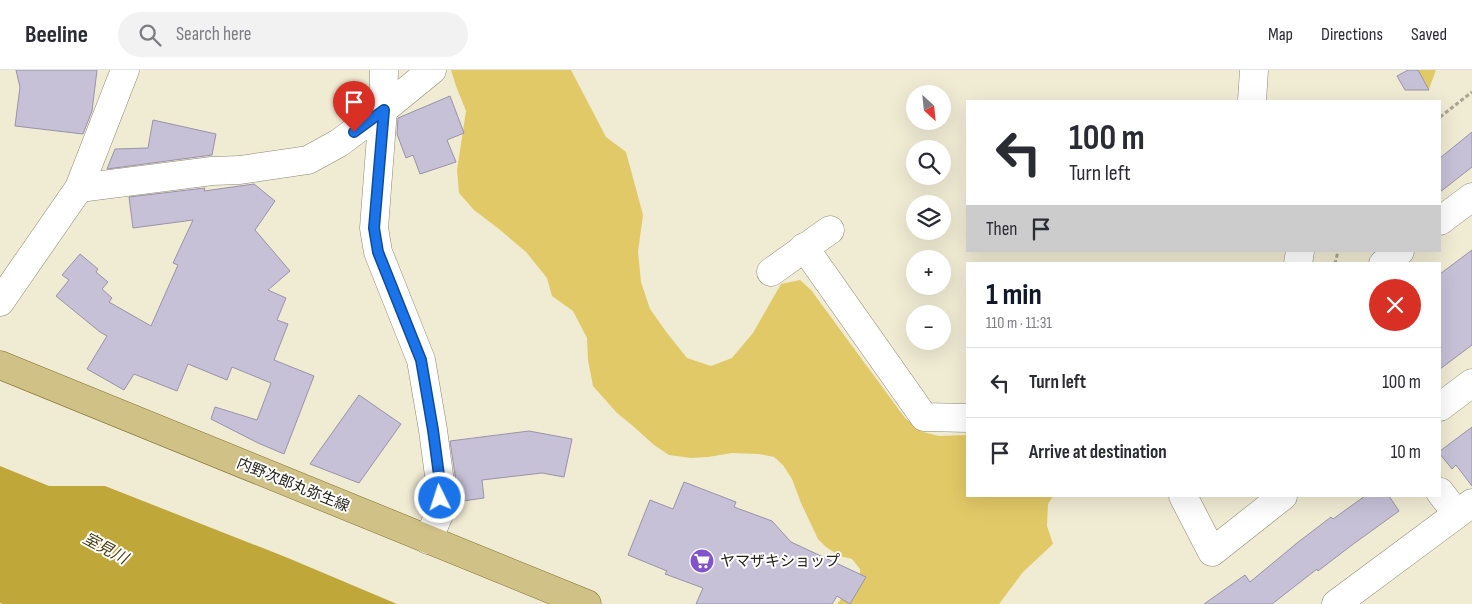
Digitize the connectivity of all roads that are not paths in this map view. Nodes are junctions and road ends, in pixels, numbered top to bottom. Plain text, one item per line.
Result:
1 (125, 70) edge
2 (384, 70) edge
3 (432, 70) edge
4 (1254, 70) edge
5 (1252, 100) edge
6 (384, 110) junction
7 (80, 188) junction
8 (1472, 197) edge
9 (1441, 220) edge
10 (830, 230) dead end
11 (804, 247) junction
12 (1399, 252) edge
13 (1386, 262) edge
14 (770, 272) dead end
15 (0, 302) edge
16 (0, 365) edge
17 (1472, 383) edge
18 (1441, 406) edge
19 (966, 418) edge
20 (1441, 493) edge
21 (1183, 497) edge
22 (1283, 497) edge
23 (1464, 509) edge
24 (428, 540) junction
25 (1350, 600) edge
26 (587, 604) edge

1 - 7 street
2 - 6 street
3 - 6 street
4 - 5 street
6 - 7 street
6 - 24 street
7 - 15 street
8 - 9 street
10 - 11 street
11 - 14 street
11 - 19 street
12 - 13 street
16 - 24 main road, 内野次郎丸弥生線
17 - 18 street
20 - 23 street
21 - 22 street
23 - 25 street
24 - 26 main road, 内野次郎丸弥生線

